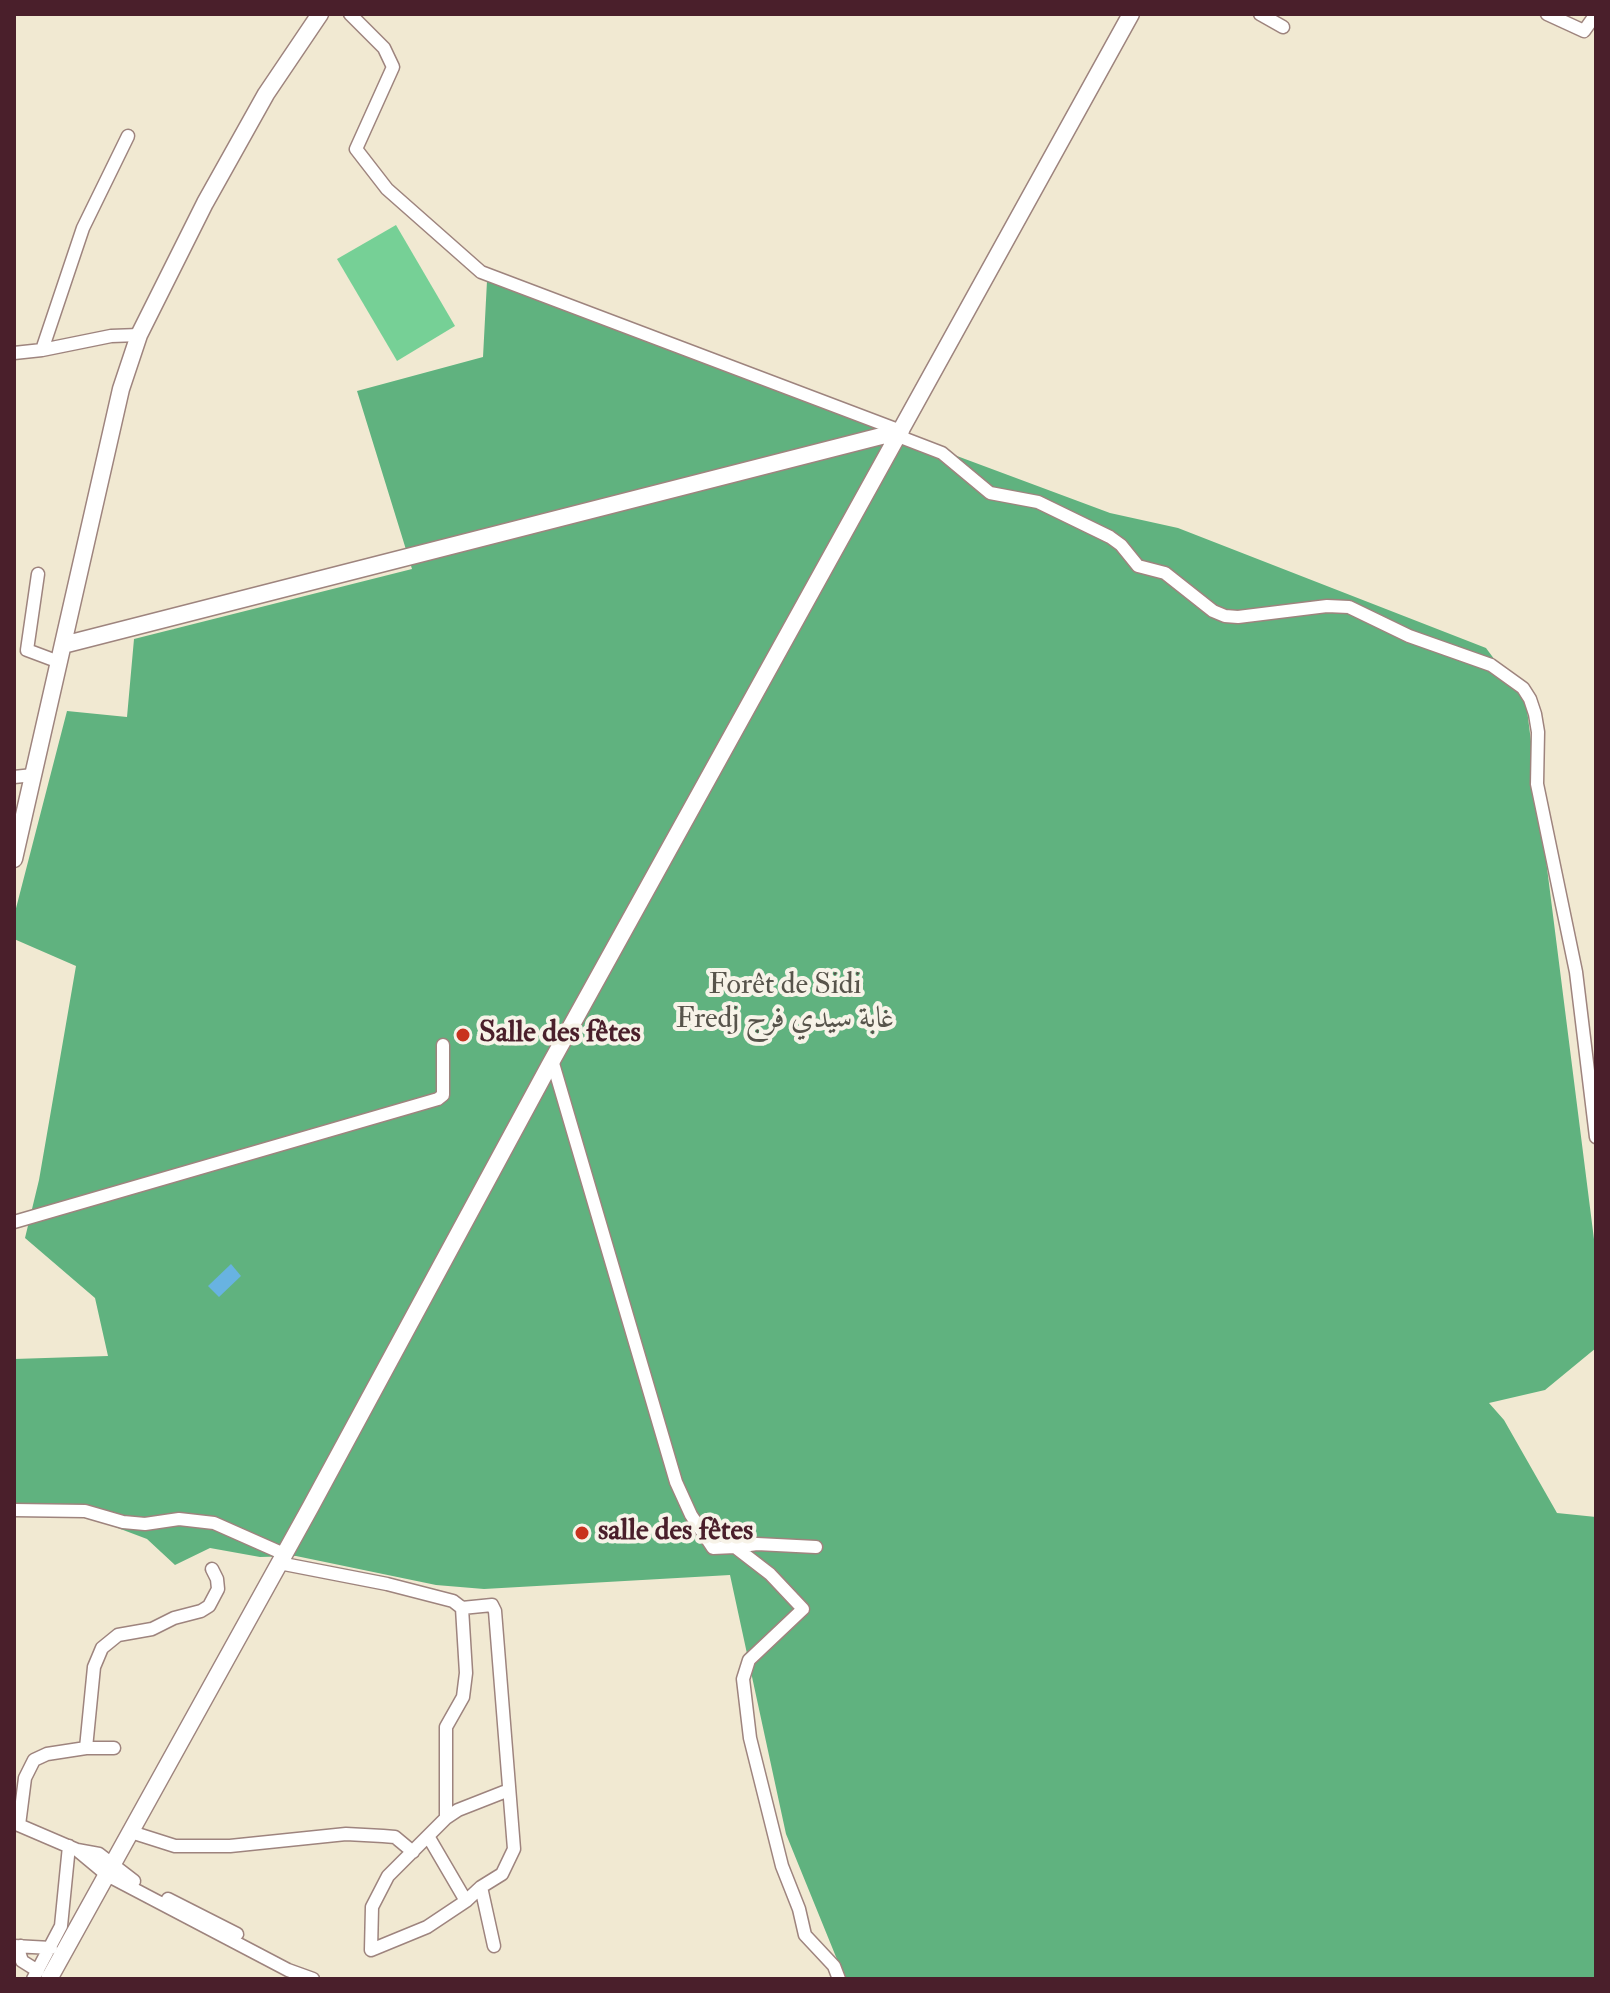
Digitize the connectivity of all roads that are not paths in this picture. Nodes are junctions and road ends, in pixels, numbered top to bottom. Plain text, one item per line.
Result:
1 (320, 14) edge
2 (350, 14) edge
3 (1131, 14) edge
4 (1260, 14) edge
5 (1547, 14) edge
6 (1596, 14) edge
7 (1283, 27) dead end
8 (128, 136) dead end
9 (139, 335) junction
10 (42, 350) junction
11 (14, 353) edge
12 (902, 434) junction
13 (38, 574) dead end
14 (61, 654) junction
15 (33, 775) junction
16 (14, 777) edge
17 (14, 859) edge
18 (443, 1045) dead end
19 (552, 1060) junction
20 (1596, 1137) edge
21 (14, 1222) edge
22 (14, 1510) edge
23 (735, 1547) junction
24 (816, 1547) dead end
25 (282, 1558) junction
26 (212, 1569) dead end
27 (462, 1608) junction
28 (86, 1748) junction
29 (114, 1748) dead end
30 (509, 1790) junction
31 (446, 1818) junction
32 (17, 1824) edge
33 (131, 1832) junction
34 (428, 1836) junction
35 (73, 1848) junction
36 (413, 1852) junction
37 (110, 1870) junction
38 (481, 1887) junction
39 (466, 1901) junction
40 (210, 1924) junction
41 (17, 1946) edge
42 (494, 1946) dead end
43 (51, 1948) junction
44 (40, 1976) edge
45 (313, 1979) edge
46 (321, 1979) edge
47 (839, 1979) edge

1 - 9 main road
2 - 12 street
3 - 12 main road
4 - 7 street
5 - 6 street
8 - 10 street
9 - 10 street
9 - 14 main road
10 - 11 street
12 - 14 main road
12 - 19 main road
12 - 20 street
13 - 14 street
14 - 15 main road
15 - 16 street
15 - 17 main road
18 - 21 street
19 - 23 street
19 - 25 main road
22 - 25 street
23 - 24 street
23 - 47 street
25 - 27 street
25 - 33 main road
26 - 28 street
27 - 30 street
27 - 31 street
28 - 29 street
28 - 32 street
30 - 31 street
30 - 38 street
31 - 34 street
32 - 35 street
33 - 36 street
33 - 37 main road
34 - 36 street
34 - 39 street
35 - 37 street
35 - 43 street
36 - 39 street
37 - 40 street
37 - 44 main road
38 - 39 street
38 - 42 street
40 - 45 street
40 - 46 street
41 - 43 street
41 - 44 street
43 - 44 street

